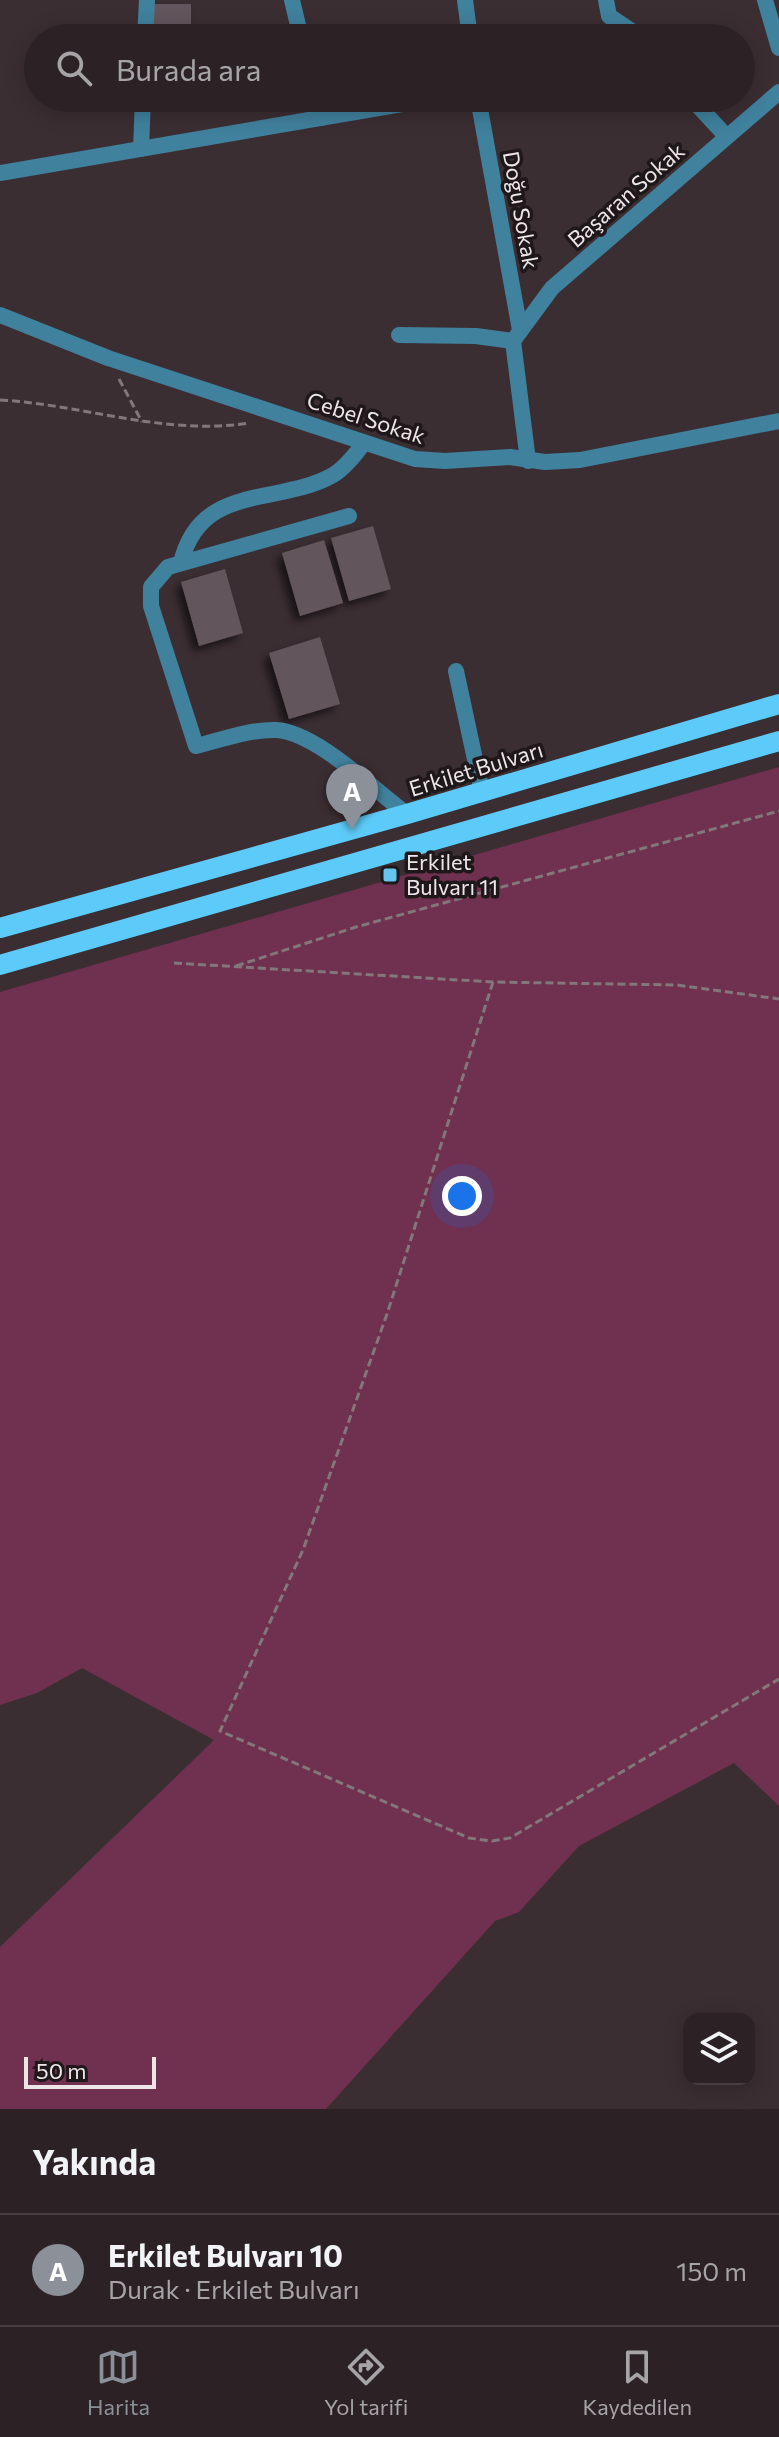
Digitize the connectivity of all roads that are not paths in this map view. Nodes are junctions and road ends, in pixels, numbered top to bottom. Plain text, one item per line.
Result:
1 (147, 0) edge
2 (292, 0) edge
3 (465, 0) edge
4 (606, 0) edge
5 (765, 0) edge
6 (146, 24) edge
7 (298, 24) edge
8 (468, 24) edge
9 (621, 24) edge
10 (779, 48) edge
11 (779, 92) edge
12 (142, 112) edge
13 (320, 112) edge
14 (356, 112) edge
15 (480, 112) edge
16 (704, 112) edge
17 (755, 112) edge
18 (755, 112) edge
19 (321, 118) junction
20 (726, 136) junction
21 (141, 149) junction
22 (0, 173) edge
23 (0, 315) edge
24 (399, 335) dead end
25 (516, 335) junction
26 (779, 421) edge
27 (363, 444) junction
28 (528, 461) junction
29 (349, 516) dead end
30 (181, 563) junction
31 (456, 671) dead end
32 (779, 704) edge
33 (779, 741) edge
34 (482, 792) junction
35 (407, 814) junction
36 (0, 928) edge
37 (0, 965) edge

1 - 6 street
2 - 7 street
3 - 8 street
4 - 9 street
5 - 10 street
11 - 18 street, Başaran Sokak
12 - 21 street
13 - 19 street
14 - 19 street
15 - 25 street, Doğu Sokak
16 - 20 street
17 - 20 street, Başaran Sokak
19 - 21 street
20 - 25 street, Başaran Sokak
21 - 22 street
23 - 27 street, Cebel Sokak
24 - 25 street
25 - 28 street, Doğu Sokak
26 - 28 street, Cebel Sokak
27 - 28 street, Cebel Sokak
27 - 30 street
29 - 30 street
30 - 35 street
31 - 34 street
32 - 34 main road, Erkilet Bulvarı
33 - 37 main road
34 - 35 main road, Erkilet Bulvarı
35 - 36 main road, Erkilet Bulvarı

